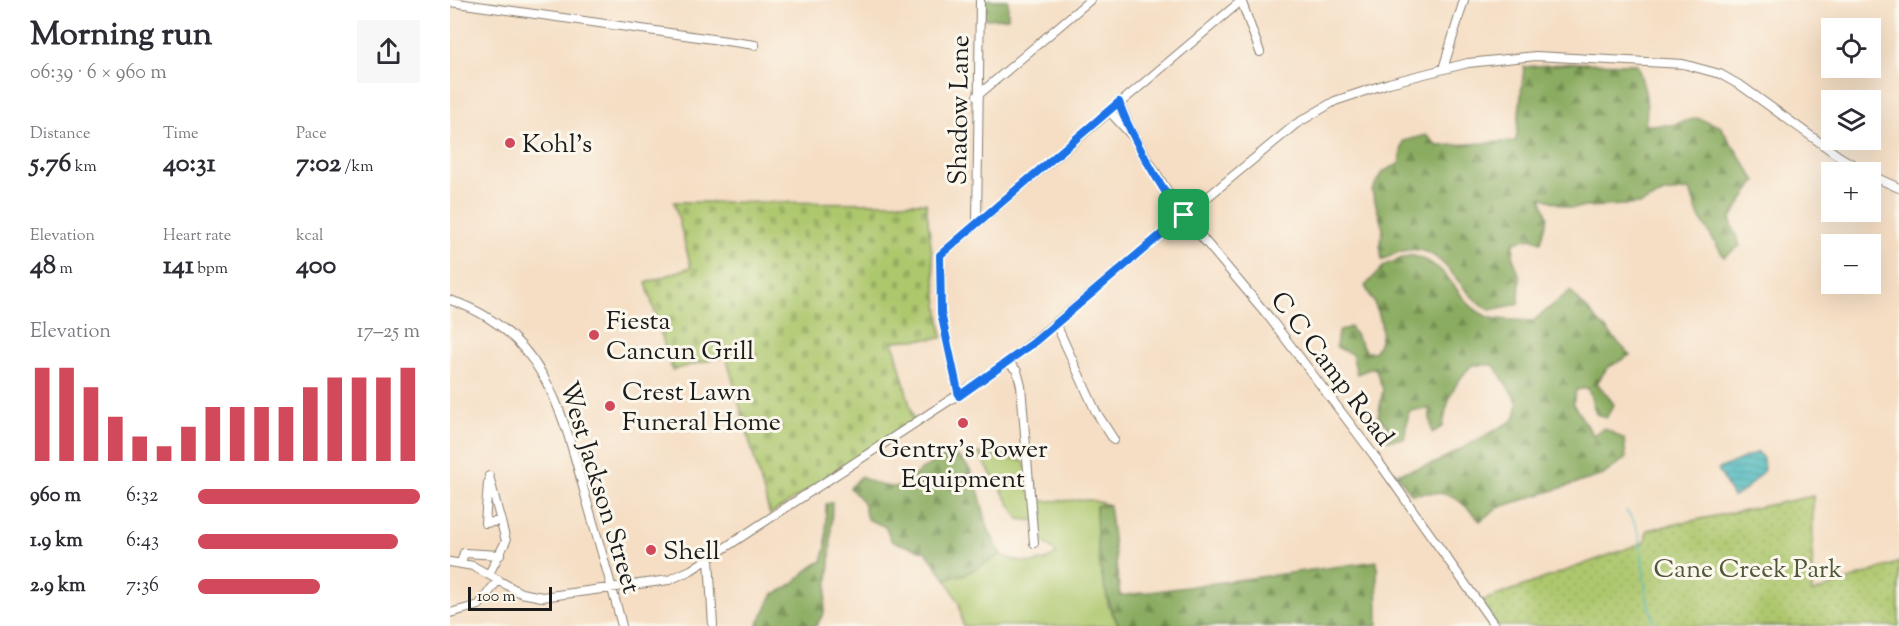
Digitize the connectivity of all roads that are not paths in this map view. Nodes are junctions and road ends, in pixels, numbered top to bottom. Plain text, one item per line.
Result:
1 (980, 0) edge
2 (1090, 0) edge
3 (1241, 0) edge
4 (1464, 0) edge
5 (450, 2) edge
6 (755, 45) dead end
7 (1260, 52) dead end
8 (1443, 69) junction
9 (977, 96) junction
10 (1119, 102) junction
11 (1109, 111) junction
12 (1135, 139) junction
13 (1847, 162) edge
14 (1881, 180) edge
15 (1899, 188) edge
16 (1184, 215) junction
17 (977, 221) junction
18 (450, 300) edge
19 (1056, 324) junction
20 (1008, 362) junction
21 (959, 396) junction
22 (1114, 440) dead end
23 (501, 521) junction
24 (1034, 543) dead end
25 (500, 555) junction
26 (709, 559) junction
27 (450, 562) edge
28 (461, 563) junction
29 (489, 574) junction
30 (498, 580) junction
31 (612, 588) junction
32 (450, 613) edge
33 (622, 626) edge
34 (713, 626) edge
35 (1495, 626) edge

1 - 9 street, Shadow Lane
2 - 9 street
3 - 7 street
3 - 10 street
4 - 8 street
5 - 6 street
8 - 13 street
8 - 16 street
9 - 17 street, Shadow Lane
10 - 11 street
10 - 12 street
11 - 12 street
11 - 17 street
12 - 16 street, C C Camp Road
14 - 15 street
16 - 19 street
16 - 35 street, C C Camp Road
17 - 21 street
18 - 31 street, West Jackson Street
19 - 20 street
19 - 22 street
20 - 21 street
20 - 24 street
21 - 26 street
23 - 23 street
23 - 25 street
25 - 28 street
25 - 29 street
26 - 31 street
26 - 34 street
27 - 28 street
28 - 29 street
29 - 30 street
30 - 31 street
30 - 32 street
31 - 33 street, West Jackson Street

